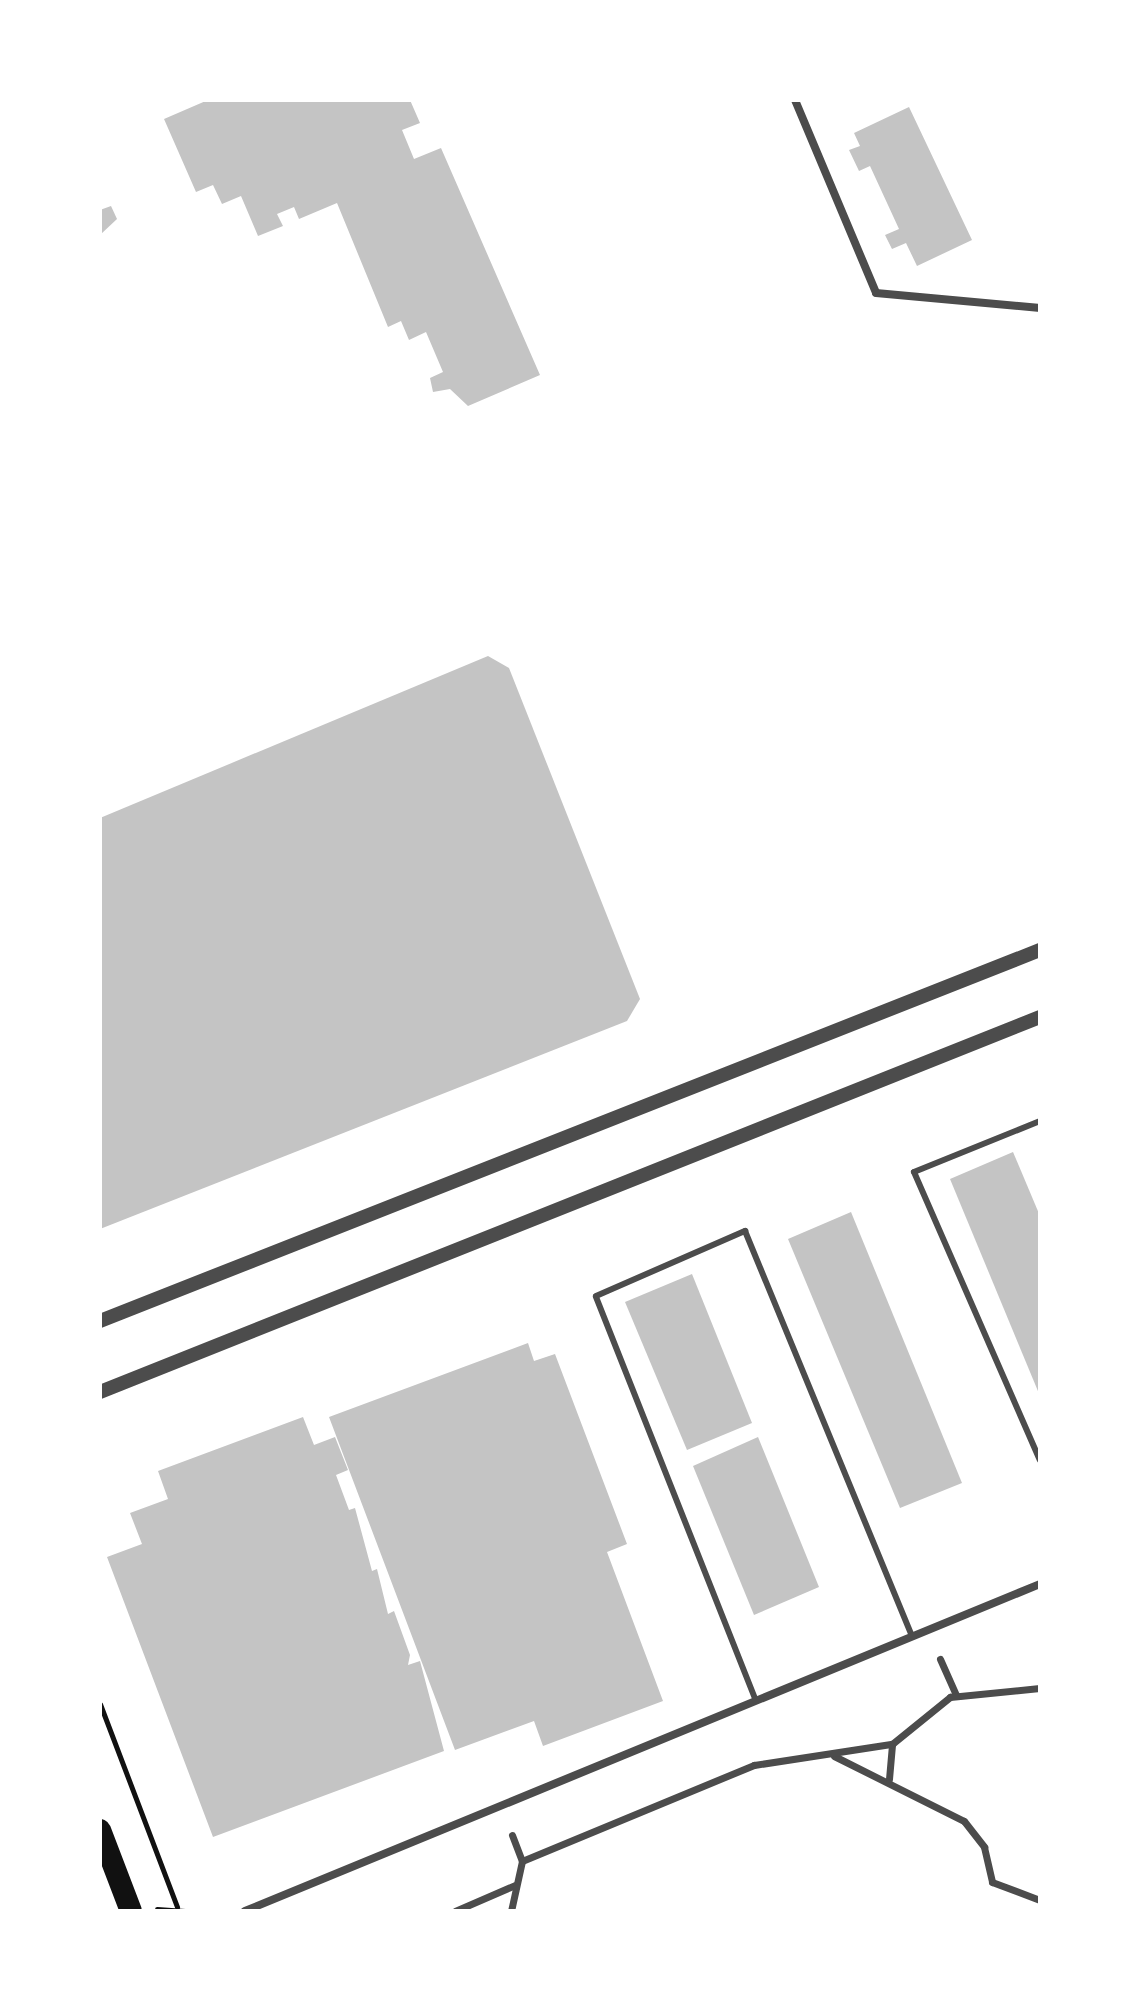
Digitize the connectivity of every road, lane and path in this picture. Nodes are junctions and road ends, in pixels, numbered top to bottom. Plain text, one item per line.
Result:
1 (795, 100) edge
2 (1040, 308) edge
3 (1040, 950) edge
4 (1040, 1017) edge
5 (1040, 1121) edge
6 (100, 1321) edge
7 (100, 1392) edge
8 (1040, 1460) edge
9 (1040, 1584) edge
10 (912, 1637) junction
11 (940, 1659) dead end
12 (1040, 1688) edge
13 (956, 1695) junction
14 (756, 1701) junction
15 (100, 1704) edge
16 (892, 1744) junction
17 (826, 1754) junction
18 (889, 1779) junction
19 (100, 1830) edge
20 (512, 1835) dead end
21 (522, 1861) junction
22 (515, 1885) junction
23 (1040, 1900) edge
24 (167, 1905) dead end
25 (177, 1907) junction
26 (131, 1911) edge
27 (185, 1911) edge
28 (245, 1911) edge
29 (455, 1911) edge
30 (511, 1911) edge

1 - 2 street
3 - 6 street
4 - 7 street
5 - 8 lane
9 - 10 street
10 - 14 street
10 - 14 lane
11 - 13 street
12 - 13 street
13 - 16 street
14 - 28 street
15 - 25 path
16 - 17 street
16 - 18 street
17 - 18 street
17 - 21 street
18 - 23 street
19 - 26 highway
20 - 21 street
21 - 22 street
22 - 29 street
22 - 30 street
24 - 25 path
25 - 27 path

